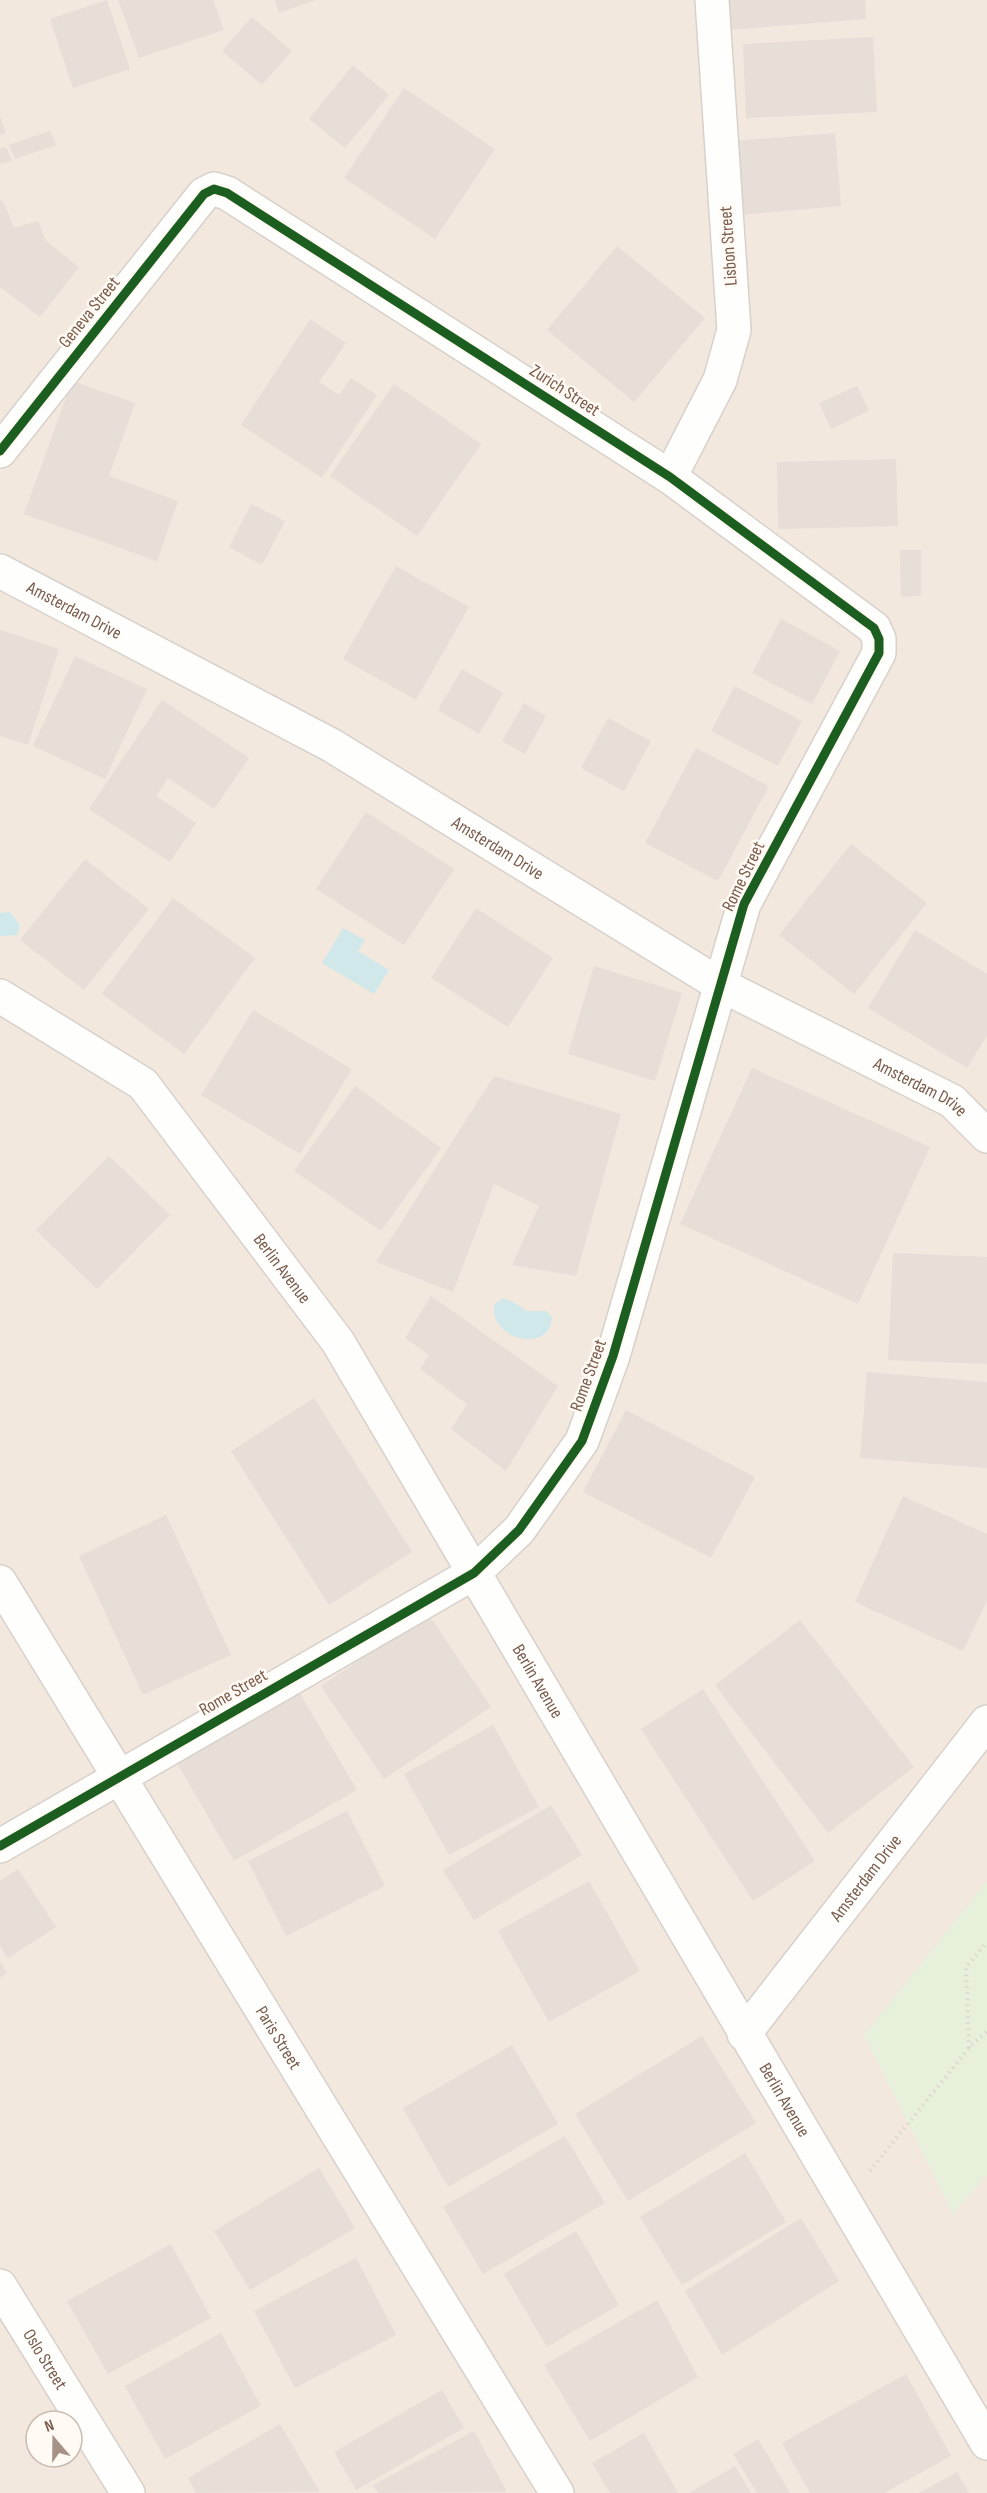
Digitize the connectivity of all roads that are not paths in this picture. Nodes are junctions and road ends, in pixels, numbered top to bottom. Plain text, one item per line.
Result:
1 (712, 0) edge
2 (204, 194) joint
3 (0, 451) edge
4 (670, 477) junction
5 (0, 571) edge
6 (879, 653) joint
7 (719, 984) junction
8 (0, 996) edge
9 (987, 1136) edge
10 (474, 1573) junction
11 (0, 1582) edge
12 (987, 1722) edge
13 (118, 1776) junction
14 (0, 1846) edge
15 (744, 2034) junction
16 (0, 2286) edge
17 (987, 2443) edge
18 (128, 2493) edge
19 (558, 2493) edge

1 - 4 street, Lisbon Street
2 - 3 street, Geneva Street
2 - 4 street, Zurich Street
4 - 6 street, Zurich Street
5 - 7 street, Amsterdam Drive
6 - 7 street, Rome Street
7 - 9 street, Amsterdam Drive
7 - 10 street, Rome Street
8 - 10 street, Berlin Avenue
10 - 13 street, Rome Street
10 - 15 street, Berlin Avenue
11 - 13 street, Paris Street
12 - 15 street, Amsterdam Drive
13 - 14 street, Rome Street
13 - 19 street, Paris Street
15 - 17 street, Berlin Avenue
16 - 18 street, Oslo Street

